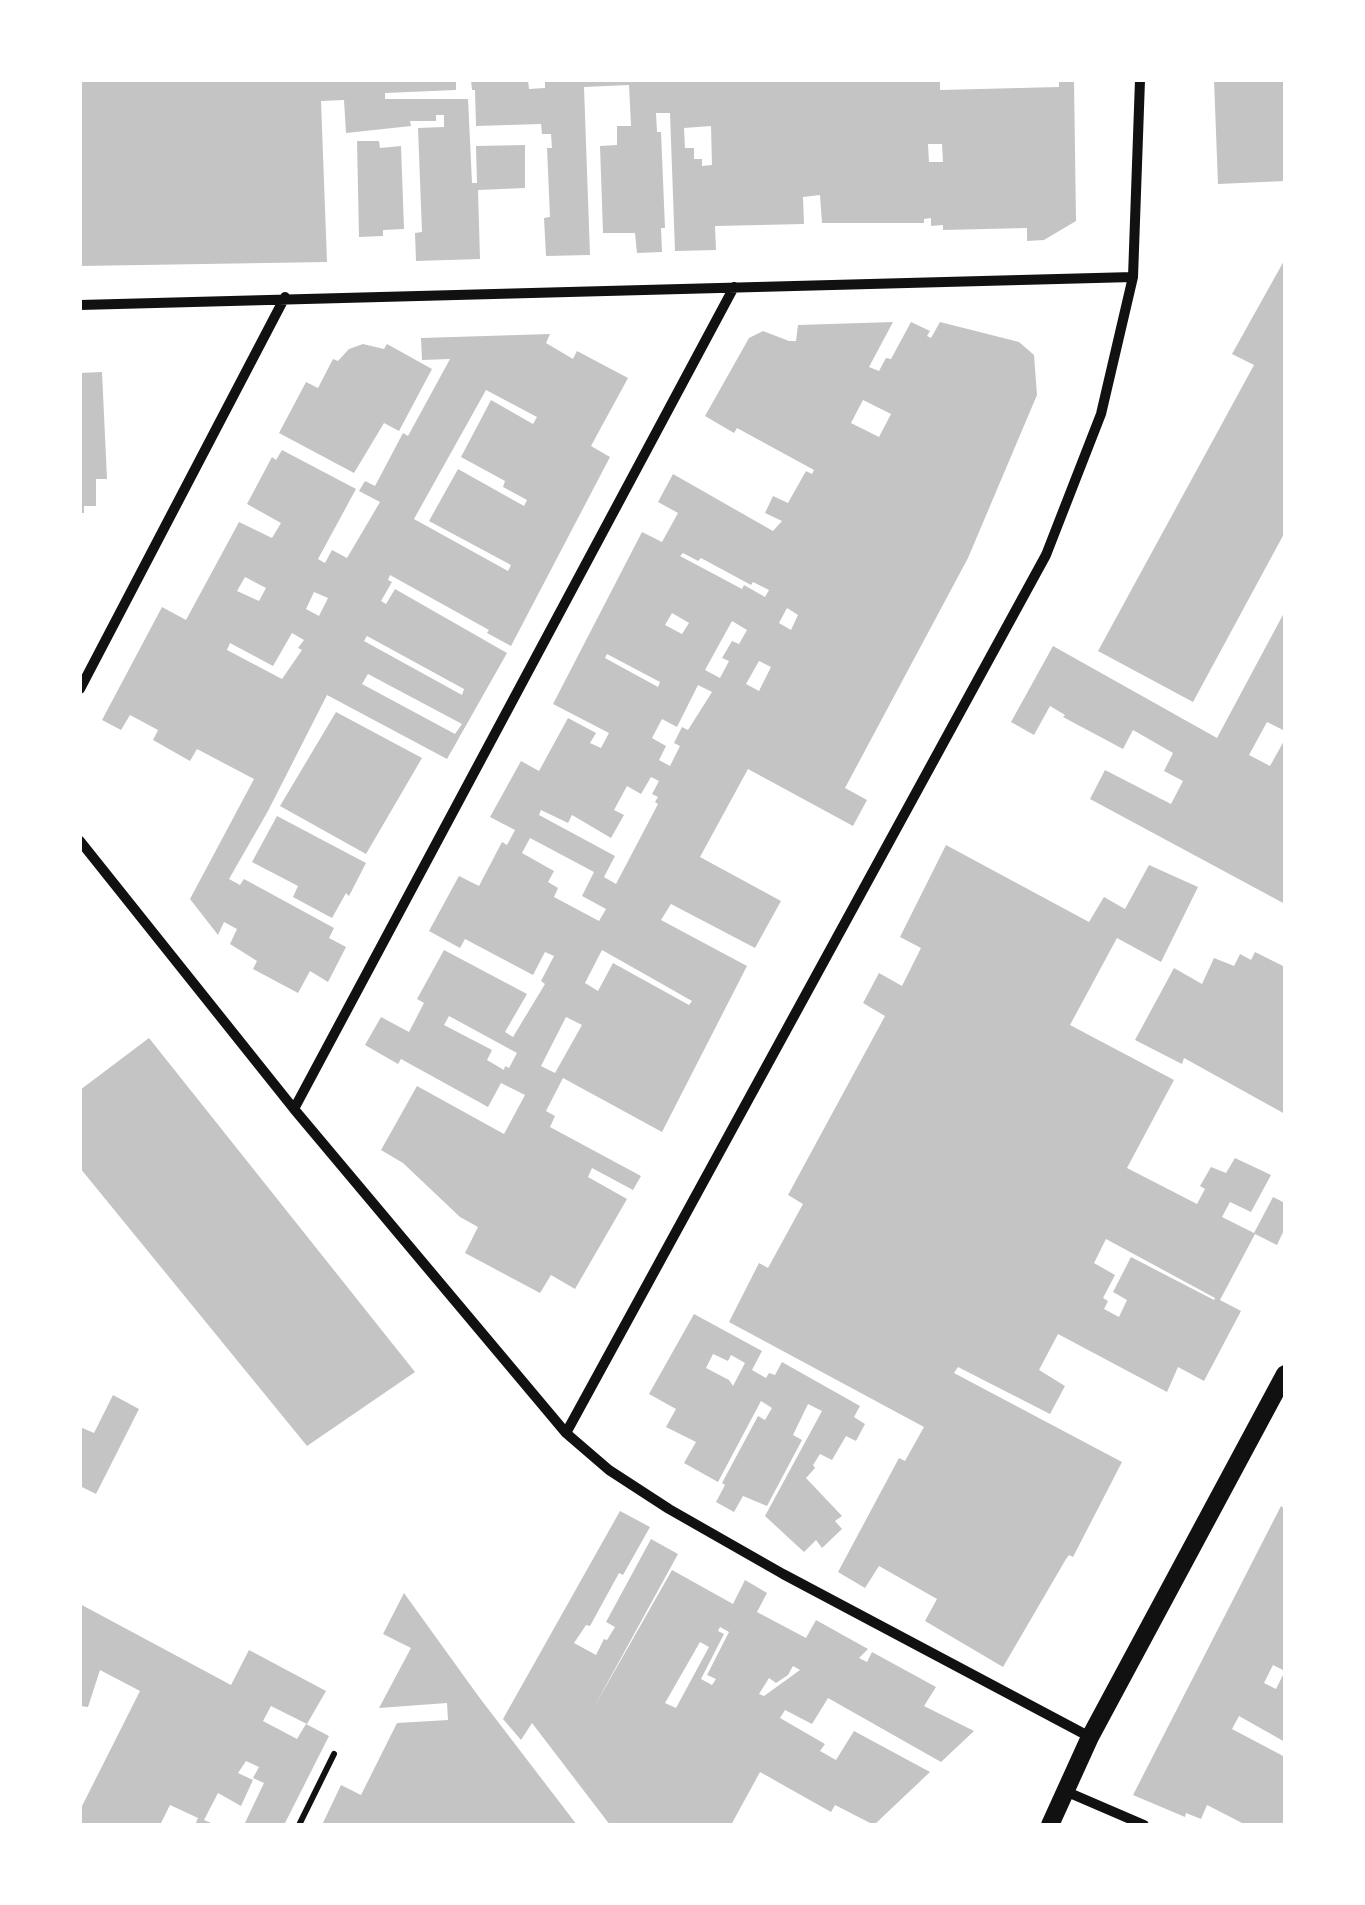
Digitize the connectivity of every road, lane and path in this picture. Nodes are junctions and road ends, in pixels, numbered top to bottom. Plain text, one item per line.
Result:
1 (1140, 80) edge
2 (1133, 276) junction
3 (734, 287) junction
4 (284, 297) junction
5 (80, 305) edge
6 (80, 688) edge
7 (80, 841) edge
8 (294, 1109) junction
9 (1285, 1374) edge
10 (566, 1433) junction
11 (1090, 1737) junction
12 (334, 1754) dead end
13 (1065, 1791) junction
14 (299, 1825) edge
15 (1050, 1825) edge
16 (1144, 1825) edge

1 - 2 street
2 - 3 street
2 - 10 street
3 - 4 street
3 - 8 street
4 - 5 street
4 - 6 street
7 - 8 street
8 - 10 street
9 - 11 street
10 - 11 street
11 - 13 street
12 - 14 path
13 - 15 street
13 - 16 street

